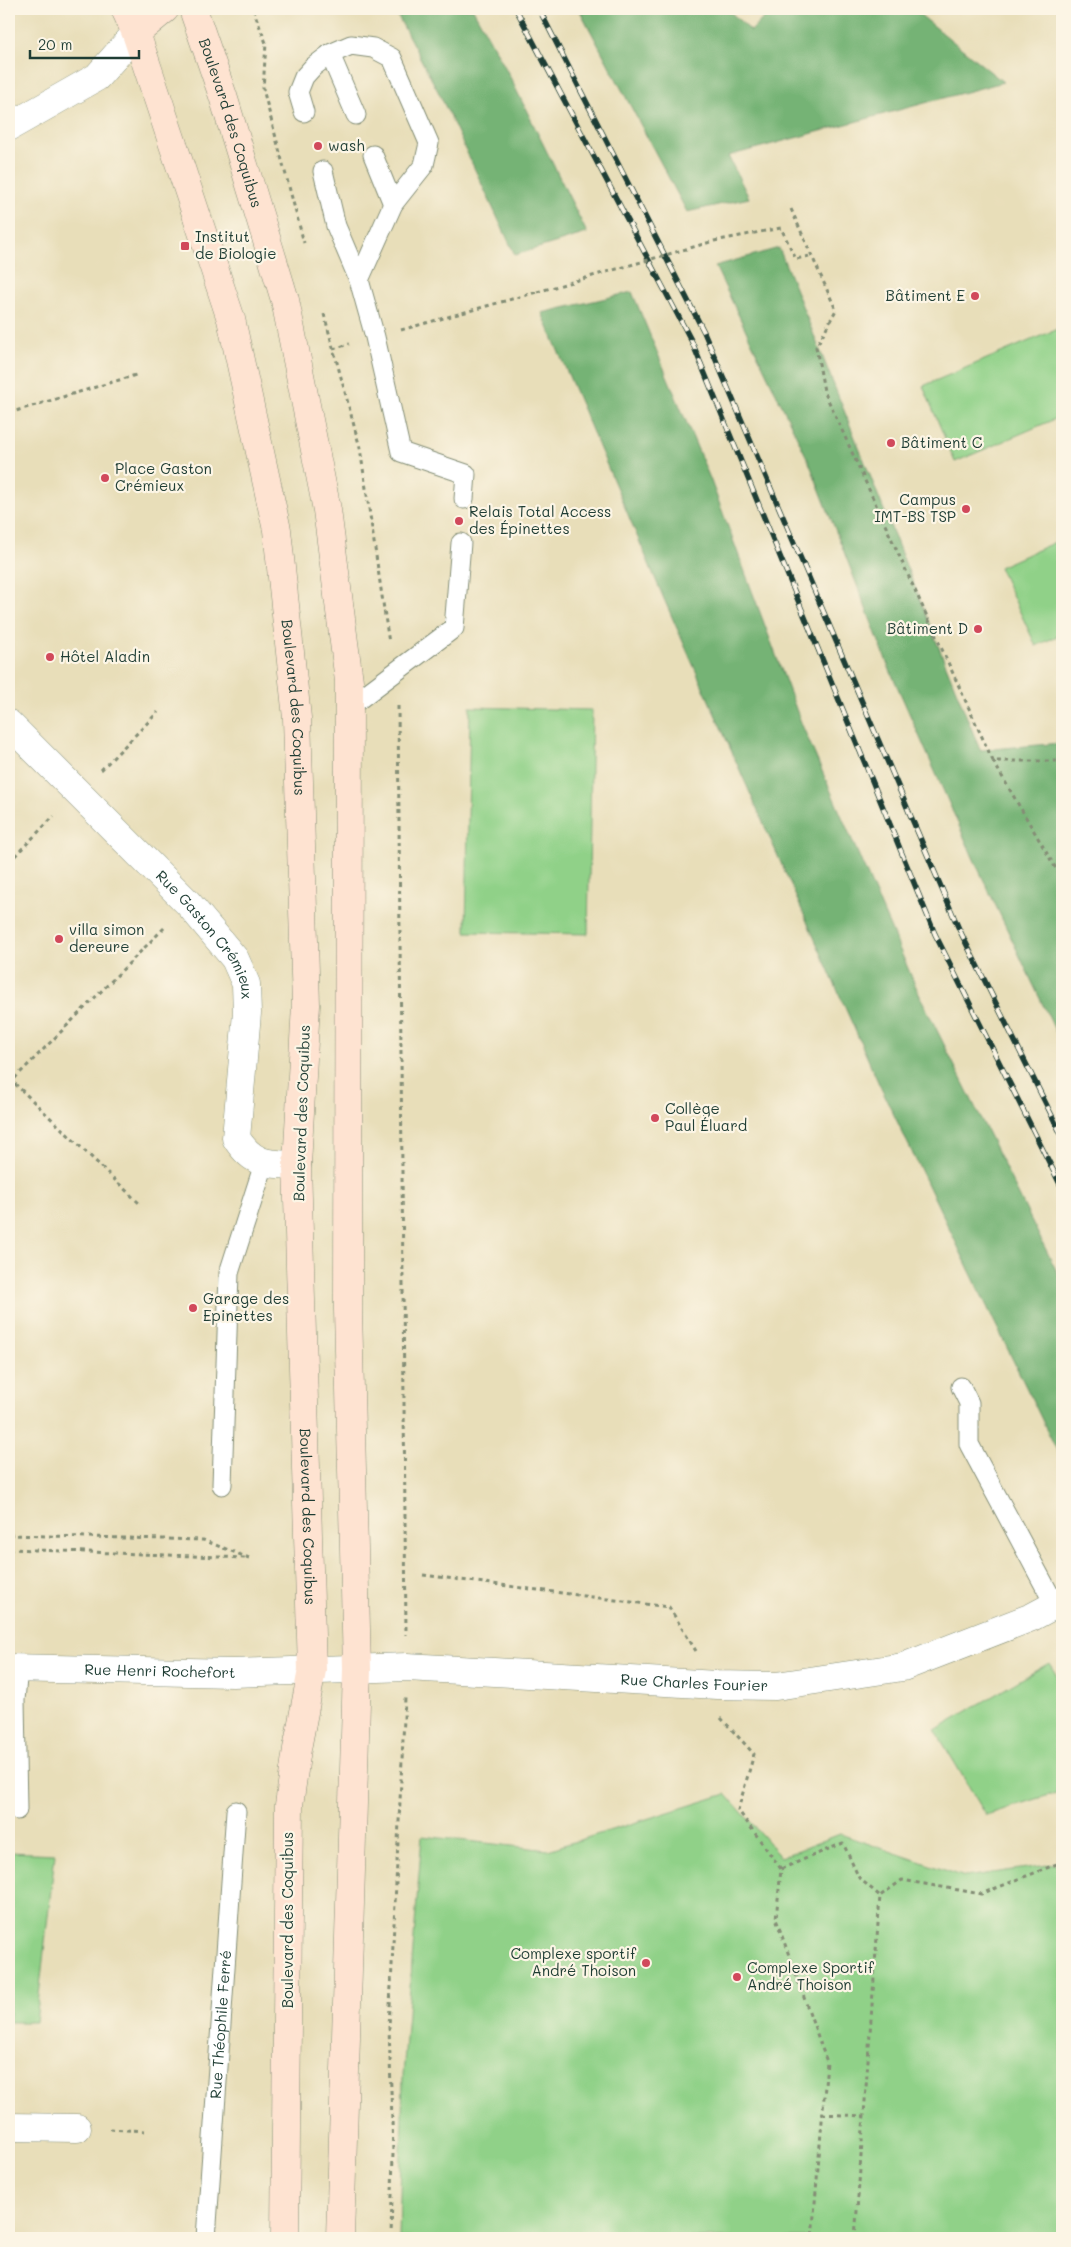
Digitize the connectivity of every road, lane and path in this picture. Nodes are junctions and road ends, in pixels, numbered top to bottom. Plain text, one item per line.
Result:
1 (124, 9) edge
2 (165, 9) edge
3 (194, 9) edge
4 (136, 33) junction
5 (330, 54) junction
6 (304, 112) dead end
7 (356, 115) dead end
8 (9, 127) edge
9 (372, 155) dead end
10 (323, 171) dead end
11 (393, 204) junction
12 (791, 208) dead end
13 (814, 255) junction
14 (359, 280) junction
15 (375, 337) junction
16 (333, 349) dead end
17 (136, 375) dead end
18 (9, 413) edge
19 (464, 499) dead end
20 (461, 543) dead end
21 (349, 707) junction
22 (158, 712) dead end
23 (9, 724) edge
24 (994, 761) junction
25 (1062, 761) edge
26 (78, 793) junction
27 (9, 862) edge
28 (1062, 879) edge
29 (188, 904) junction
30 (10, 1081) edge
31 (264, 1164) junction
32 (297, 1165) junction
33 (139, 1203) dead end
34 (961, 1387) dead end
35 (222, 1485) dead end
36 (9, 1535) edge
37 (9, 1549) edge
38 (423, 1575) dead end
39 (1058, 1603) edge
40 (13, 1668) edge
41 (357, 1669) junction
42 (312, 1670) junction
43 (718, 1686) junction
44 (17, 1810) dead end
45 (236, 1811) dead end
46 (1062, 1862) edge
47 (781, 1869) junction
48 (880, 1896) junction
49 (822, 2114) junction
50 (864, 2116) junction
51 (9, 2127) edge
52 (76, 2128) dead end
53 (206, 2238) edge
54 (285, 2238) edge
55 (340, 2238) edge
56 (812, 2238) edge
57 (855, 2238) edge

1 - 4 main road, Boulevard des Coquibus
2 - 4 main road
3 - 21 main road, Boulevard des Coquibus
4 - 8 street
4 - 32 main road, Boulevard des Coquibus
5 - 6 lane
5 - 7 lane
5 - 11 lane
9 - 11 lane
10 - 14 lane
11 - 14 lane
12 - 13 path
13 - 15 path, bridge
13 - 24 path
14 - 15 lane
15 - 16 path
15 - 19 lane
17 - 18 path
20 - 21 lane
21 - 41 main road, Boulevard des Coquibus
22 - 26 path
23 - 26 street, Rue Gaston Crémieux
24 - 25 path
24 - 28 path
26 - 27 path
26 - 29 street, Rue Gaston Crémieux
29 - 30 path
29 - 31 street, Rue Gaston Crémieux
30 - 33 path
31 - 32 street
31 - 35 lane
32 - 42 main road, Boulevard des Coquibus
34 - 39 lane
36 - 37 path
38 - 43 path
39 - 43 street, Rue Charles Fourier
40 - 42 street, Rue Henri Rochefort
40 - 44 lane
41 - 42 street, Rue Charles Fourier
41 - 43 street, Rue Charles Fourier
41 - 55 main road, Boulevard des Coquibus
42 - 54 main road, Boulevard des Coquibus
43 - 47 path
45 - 53 lane, Rue Théophile Ferré
46 - 48 path
47 - 48 path
47 - 49 path
48 - 50 path
49 - 50 path
49 - 56 path
50 - 57 path
51 - 52 street

